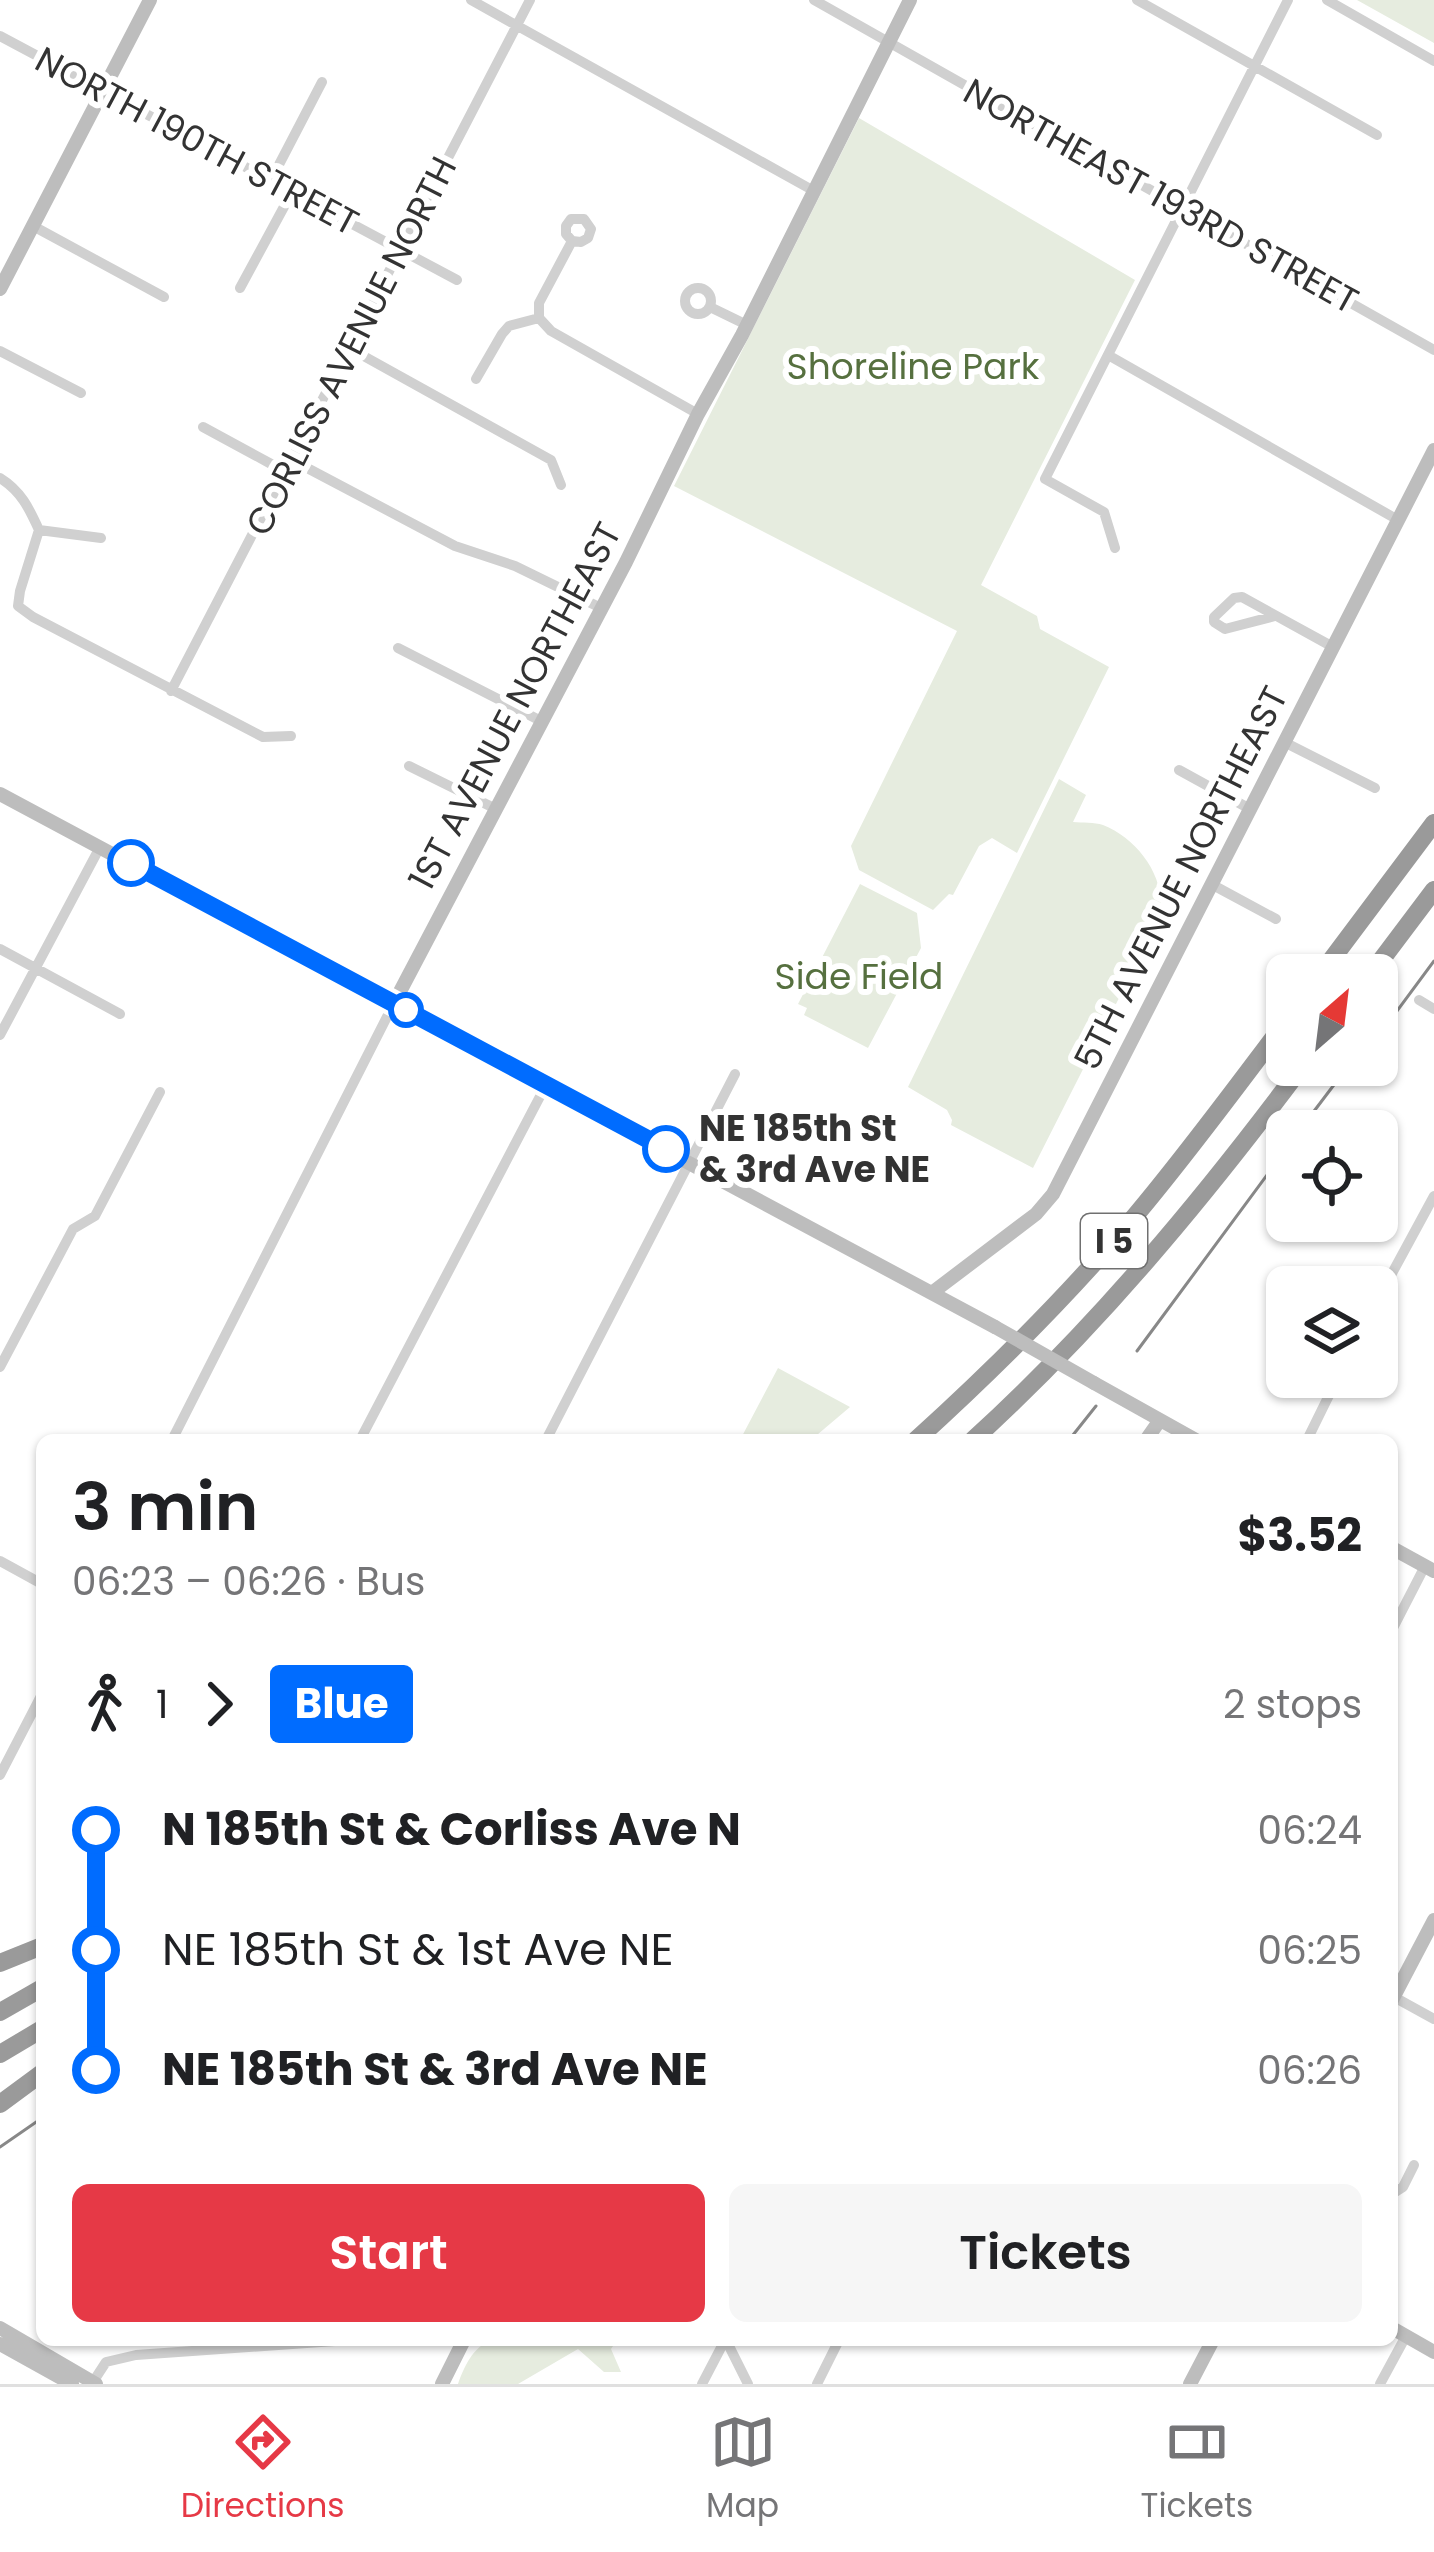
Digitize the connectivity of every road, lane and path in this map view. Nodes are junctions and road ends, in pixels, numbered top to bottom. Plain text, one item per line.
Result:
1 (150, 0) edge
2 (471, 0) edge
3 (530, 0) edge
4 (814, 0) edge
5 (910, 0) edge
6 (1137, 0) edge
7 (1288, 0) edge
8 (1327, 0) edge
9 (516, 26) junction
10 (0, 35) edge
11 (888, 42) junction
12 (1434, 61) edge
13 (1254, 66) junction
14 (322, 82) dead end
15 (104, 90) junction
16 (1377, 135) dead end
17 (271, 180) junction
18 (814, 191) junction
19 (292, 192) junction
20 (1183, 207) junction
21 (33, 226) junction
22 (572, 241) dead end
23 (400, 250) junction
24 (457, 280) dead end
25 (0, 289) edge
26 (240, 289) dead end
27 (164, 297) dead end
28 (710, 307) dead end
29 (539, 318) junction
30 (747, 325) junction
31 (351, 349) junction
32 (1434, 350) edge
33 (0, 351) edge
34 (1108, 355) junction
35 (476, 379) dead end
36 (81, 393) dead end
37 (698, 414) junction
38 (203, 427) dead end
39 (1434, 450) edge
40 (292, 460) junction
41 (0, 478) edge
42 (561, 485) dead end
43 (1398, 520) junction
44 (39, 530) junction
45 (100, 538) dead end
46 (1115, 548) dead end
47 (601, 608) junction
48 (1275, 616) junction
49 (1333, 647) junction
50 (398, 648) dead end
51 (172, 691) junction
52 (541, 721) junction
53 (291, 736) dead end
54 (1284, 742) junction
55 (409, 766) dead end
56 (1179, 770) dead end
57 (1376, 788) dead end
58 (0, 794) edge
59 (494, 808) junction
60 (1250, 809) junction
61 (1434, 823) edge
62 (100, 847) junction
63 (1211, 884) junction
64 (1434, 890) edge
65 (1276, 919) dead end
66 (0, 949) edge
67 (1336, 954) edge
68 (1386, 954) edge
69 (36, 968) junction
70 (1419, 1000) dead end
71 (394, 1004) junction
72 (1434, 1009) edge
73 (120, 1014) dead end
74 (0, 1035) edge
75 (1266, 1048) edge
76 (735, 1074) dead end
77 (546, 1085) junction
78 (1287, 1086) edge
79 (160, 1092) dead end
80 (689, 1162) junction
81 (1434, 1196) edge
82 (1396, 1266) edge
83 (932, 1292) junction
84 (0, 1367) edge
85 (1328, 1398) edge
86 (1160, 1420) junction
87 (175, 1434) edge
88 (363, 1434) edge
89 (549, 1434) edge
90 (922, 1434) edge
91 (979, 1434) edge
92 (1151, 1434) edge
93 (1185, 1434) edge
94 (1310, 1434) edge
95 (1398, 1551) edge
96 (0, 1562) edge
97 (1430, 1569) edge
98 (36, 1581) edge
99 (1398, 1620) edge
100 (36, 1705) edge
101 (2, 1767) edge
102 (1434, 1920) edge
103 (36, 1948) edge
104 (0, 1963) edge
105 (1398, 1989) edge
106 (36, 1991) edge
107 (1398, 2001) edge
108 (0, 2012) edge
109 (1434, 2019) edge
110 (36, 2033) edge
111 (0, 2054) edge
112 (36, 2078) edge
113 (0, 2104) edge
114 (1414, 2165) dead end
115 (1398, 2190) edge
116 (0, 2328) edge
117 (1399, 2332) edge
118 (0, 2344) edge
119 (264, 2346) edge
120 (460, 2346) edge
121 (722, 2346) edge
122 (728, 2346) edge
123 (836, 2346) edge
124 (1205, 2346) edge
125 (1394, 2346) edge
126 (1434, 2352) edge
127 (69, 2383) edge
128 (95, 2383) edge
129 (442, 2384) edge
130 (702, 2384) edge
131 (748, 2384) edge
132 (817, 2384) edge
133 (1190, 2384) edge
134 (1380, 2384) edge

1 - 15 street
2 - 9 street
3 - 9 street, CORLISS AVENUE NORTH
4 - 11 street, NORTHEAST 193RD STREET
5 - 11 street, 1ST AVENUE NORTHEAST
6 - 13 street
7 - 13 street
8 - 12 street
9 - 18 street
9 - 23 street, CORLISS AVENUE NORTH
10 - 15 street, NORTH 190TH STREET
11 - 18 street, 1ST AVENUE NORTHEAST
11 - 20 street, NORTHEAST 193RD STREET
13 - 16 street
13 - 20 street
14 - 17 street
15 - 17 street, NORTH 190TH STREET
15 - 21 street
17 - 19 street, NORTH 190TH STREET
18 - 30 street, 1ST AVENUE NORTHEAST
19 - 23 street, NORTH 190TH STREET
19 - 26 street
20 - 32 street, NORTHEAST 193RD STREET
20 - 34 street
21 - 25 street
21 - 27 street
22 - 29 street
23 - 24 street, NORTH 190TH STREET
23 - 31 street, CORLISS AVENUE NORTH
28 - 30 street
29 - 35 street
29 - 37 street
30 - 37 street, 1ST AVENUE NORTHEAST
31 - 40 street, CORLISS AVENUE NORTH
31 - 42 street
33 - 36 street
34 - 43 street
34 - 46 street
37 - 47 street, 1ST AVENUE NORTHEAST
38 - 40 street
39 - 43 street, 5TH AVENUE NORTHEAST
40 - 47 street
40 - 51 street, CORLISS AVENUE NORTH
41 - 44 street
43 - 49 street, 5TH AVENUE NORTHEAST
44 - 45 street
44 - 51 street
47 - 52 street, 1ST AVENUE NORTHEAST
48 - 48 street
48 - 49 street
49 - 54 street, 5TH AVENUE NORTHEAST
50 - 52 street
51 - 53 street
52 - 59 street, 1ST AVENUE NORTHEAST
54 - 57 street
54 - 60 street, 5TH AVENUE NORTHEAST
55 - 59 street
56 - 60 street
58 - 62 street
59 - 71 street, 1ST AVENUE NORTHEAST
60 - 63 street, 5TH AVENUE NORTHEAST
61 - 67 highway
62 - 69 street
62 - 71 street
63 - 65 street
63 - 83 street, 5TH AVENUE NORTHEAST
64 - 68 highway
66 - 69 street
69 - 73 street
69 - 74 street
70 - 72 street
71 - 77 street
71 - 87 street, 1ST AVENUE NORTHEAST
75 - 90 highway, I 5
76 - 80 street
77 - 80 street
77 - 88 street
78 - 91 highway, I 5
79 - 84 street
80 - 83 street
80 - 89 street
81 - 82 street
83 - 86 street, bridge
85 - 94 street
86 - 92 street
86 - 93 street
95 - 97 street
96 - 98 street
97 - 99 street
100 - 101 street
102 - 105 street
103 - 104 highway
106 - 108 highway
107 - 109 street
110 - 111 highway
112 - 113 highway
114 - 115 street
116 - 128 street
117 - 126 street
118 - 127 street
119 - 128 street
120 - 129 street
121 - 130 street
122 - 131 street
123 - 132 street
124 - 133 street
125 - 134 street

